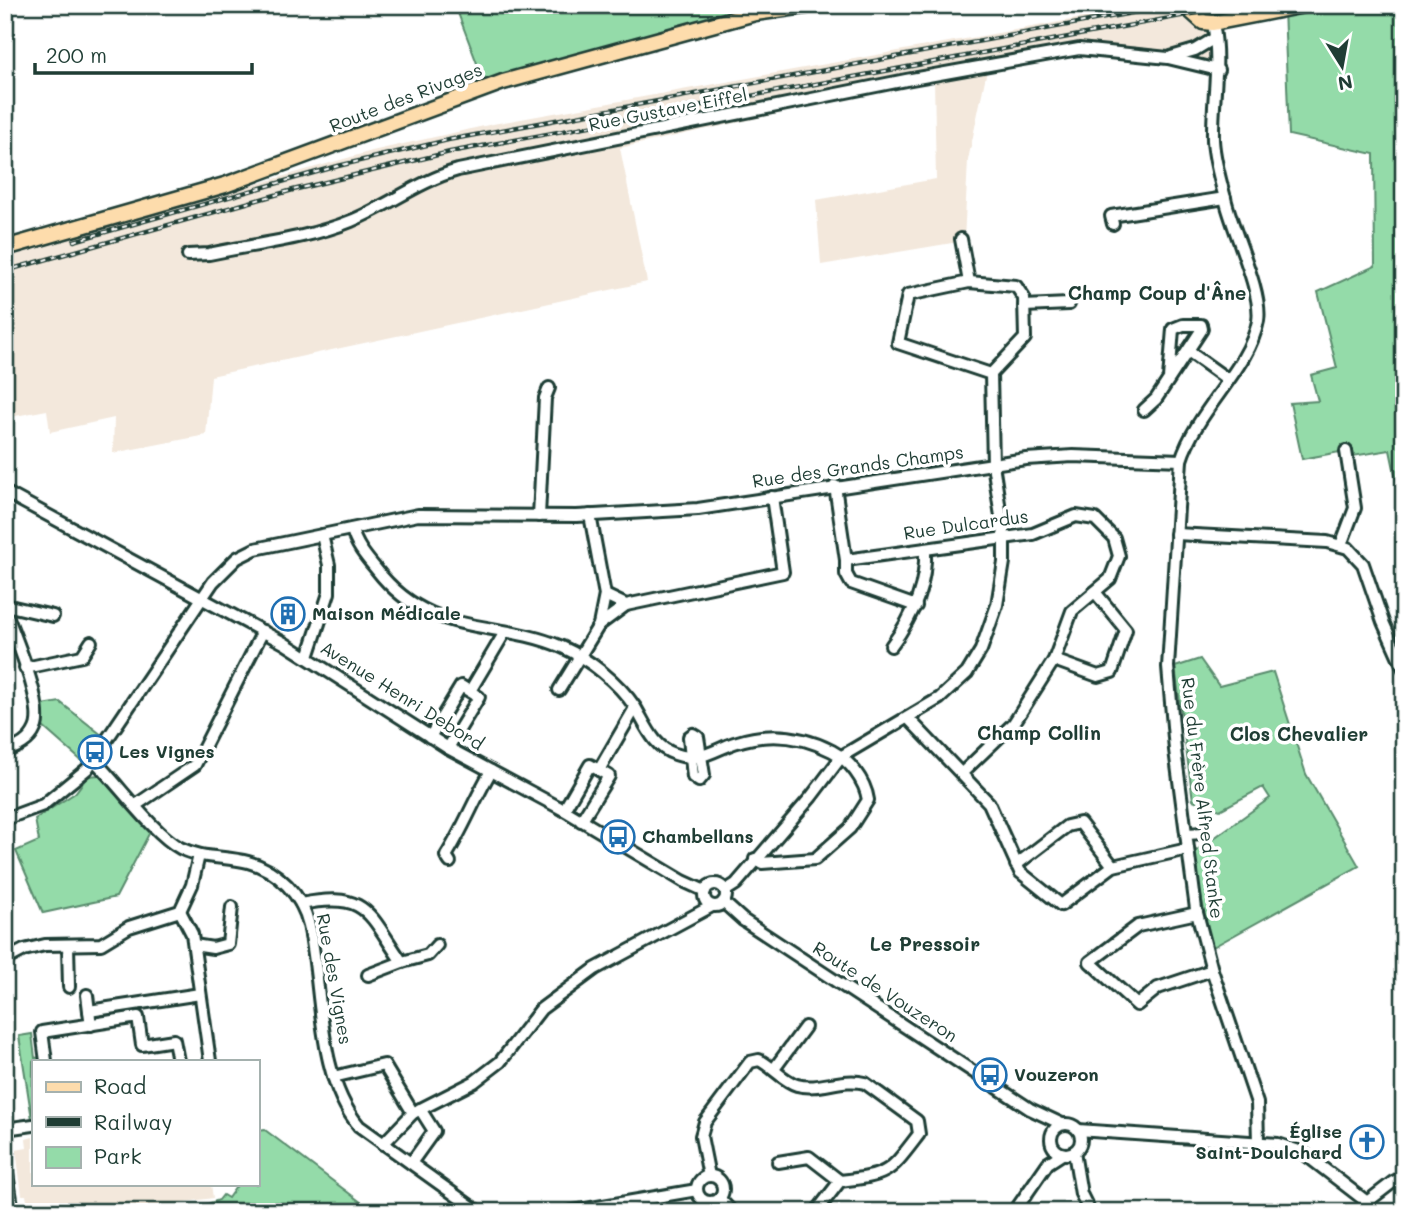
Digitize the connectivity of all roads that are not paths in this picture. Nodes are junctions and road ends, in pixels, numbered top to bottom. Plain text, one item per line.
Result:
1 (812, 5) edge
2 (1184, 5) edge
3 (1304, 5) edge
4 (1213, 23) junction
5 (1215, 38) junction
6 (1168, 58) junction
7 (1218, 70) junction
8 (1224, 198) junction
9 (1113, 224) dead end
10 (961, 239) dead end
11 (9, 246) edge
12 (188, 255) dead end
13 (970, 282) junction
14 (1069, 304) dead end
15 (1024, 306) junction
16 (1188, 351) junction
17 (1174, 362) junction
18 (990, 374) junction
19 (1227, 379) junction
20 (549, 388) dead end
21 (1144, 410) dead end
22 (1346, 451) dead end
23 (1181, 460) junction
24 (993, 464) junction
25 (835, 486) junction
26 (5, 492) edge
27 (772, 496) junction
28 (590, 514) junction
29 (539, 516) junction
30 (352, 528) junction
31 (1176, 534) junction
32 (322, 535) junction
33 (1004, 536) junction
34 (1342, 545) junction
35 (925, 549) junction
36 (846, 560) junction
37 (1095, 592) junction
38 (604, 595) junction
39 (202, 599) junction
40 (626, 605) junction
41 (916, 606) junction
42 (5, 608) edge
43 (53, 616) dead end
44 (599, 625) junction
45 (263, 631) junction
46 (506, 632) junction
47 (91, 642) dead end
48 (891, 646) dead end
49 (308, 657) junction
50 (580, 657) junction
51 (1054, 660) junction
52 (25, 667) junction
53 (1404, 669) edge
54 (559, 690) dead end
55 (470, 691) junction
56 (635, 708) junction
57 (908, 718) junction
58 (430, 737) junction
59 (448, 748) junction
60 (5, 751) edge
61 (842, 756) junction
62 (703, 758) junction
63 (690, 759) junction
64 (94, 760) junction
65 (599, 770) junction
66 (491, 771) junction
67 (962, 772) junction
68 (136, 805) junction
69 (564, 810) junction
70 (5, 819) edge
71 (581, 821) junction
72 (1203, 833) dead end
73 (1187, 834) junction
74 (1188, 849) junction
75 (199, 855) junction
76 (754, 859) junction
77 (450, 862) dead end
78 (1016, 865) junction
79 (1113, 866) junction
80 (705, 891) junction
81 (720, 900) junction
82 (302, 904) junction
83 (232, 907) dead end
84 (180, 911) junction
85 (1197, 914) junction
86 (68, 945) junction
87 (194, 945) junction
88 (437, 945) dead end
89 (5, 960) edge
90 (402, 962) junction
91 (1212, 970) junction
92 (368, 975) dead end
93 (69, 987) dead end
94 (200, 994) junction
95 (87, 995) dead end
96 (136, 1004) junction
97 (89, 1011) junction
98 (138, 1017) junction
99 (91, 1025) junction
100 (805, 1027) dead end
101 (46, 1060) edge
102 (178, 1060) edge
103 (210, 1060) edge
104 (774, 1069) junction
105 (333, 1077) junction
106 (1030, 1109) junction
107 (416, 1111) junction
108 (1062, 1124) junction
109 (32, 1125) edge
110 (5, 1129) edge
111 (1079, 1135) junction
112 (1051, 1139) junction
113 (1258, 1142) junction
114 (383, 1144) junction
115 (1074, 1152) junction
116 (1062, 1154) junction
117 (5, 1161) edge
118 (778, 1162) dead end
119 (411, 1163) junction
120 (1048, 1163) junction
121 (709, 1176) junction
122 (1404, 1177) edge
123 (840, 1181) junction
124 (697, 1190) junction
125 (714, 1204) edge
126 (1367, 1207) edge
127 (13, 1212) edge
128 (479, 1212) edge
129 (494, 1212) edge
130 (500, 1212) edge
131 (568, 1212) edge
132 (732, 1212) edge
133 (816, 1212) edge
134 (1014, 1212) edge
135 (1090, 1212) edge

1 - 11 main road, Route des Rivages
2 - 4 main road
3 - 4 main road
4 - 5 street, Rue du Frère Alfred Stanke
5 - 6 street, Rue Gustave Eiffel
5 - 7 street, Rue du Frère Alfred Stanke
6 - 7 street, Rue Gustave Eiffel
6 - 12 street, Rue Gustave Eiffel
7 - 8 street, Rue du Frère Alfred Stanke
8 - 9 street
8 - 19 street, Rue du Frère Alfred Stanke
10 - 13 street
13 - 15 street
13 - 18 street
14 - 15 street
15 - 18 street
16 - 17 street
16 - 17 street
16 - 19 street
17 - 21 street
18 - 24 street
19 - 23 street, Rue du Frère Alfred Stanke
20 - 29 street
22 - 34 street
23 - 24 street, Rue des Grands Champs
23 - 31 street, Rue du Frère Alfred Stanke
24 - 25 street, Rue des Grands Champs
24 - 33 street
25 - 27 street, Rue des Grands Champs
25 - 36 street
26 - 39 street, Avenue Henri Debord
27 - 28 street, Rue des Grands Champs
27 - 40 street
28 - 29 street, Rue des Grands Champs
28 - 38 street
29 - 30 street, Rue des Grands Champs
30 - 32 street, Rue des Grands Champs
30 - 46 street
31 - 34 street
31 - 73 street, Rue du Frère Alfred Stanke
32 - 39 street, Rue des Grands Champs
32 - 49 street
33 - 35 street, Rue Dulcardus
33 - 37 street, Rue Dulcardus
33 - 57 street
34 - 53 street
35 - 36 street, Rue Dulcardus
35 - 41 street
36 - 41 street
37 - 51 street, Rue Dulcardus
37 - 51 street
38 - 40 street
38 - 44 street
39 - 45 street, Avenue Henri Debord
39 - 64 street, Rue des Grands Champs
40 - 44 street
41 - 48 street
42 - 43 street
42 - 52 street
44 - 50 street
45 - 49 street, Avenue Henri Debord
45 - 68 street
46 - 50 street
46 - 55 street
47 - 52 street
49 - 58 street, Avenue Henri Debord
50 - 54 street
50 - 56 street
51 - 67 street, Rue Dulcardus
52 - 60 street
55 - 58 street
55 - 59 street
56 - 63 street
56 - 65 street
57 - 61 street
57 - 67 street
58 - 59 street, Avenue Henri Debord
59 - 66 street, Avenue Henri Debord
61 - 62 street
61 - 76 street
61 - 76 street
62 - 63 street
62 - 63 street
62 - 63 street
64 - 68 street, Rue des Vignes
64 - 70 street, Rue des Grands Champs
65 - 69 street
65 - 71 street
66 - 69 street, Avenue Henri Debord
66 - 77 street
67 - 78 street
68 - 75 street, Rue des Vignes
69 - 71 street, Avenue Henri Debord
71 - 80 street, Avenue Henri Debord
72 - 73 street
73 - 74 street, Rue du Frère Alfred Stanke
74 - 79 street
74 - 85 street, Rue du Frère Alfred Stanke
75 - 82 street, Rue des Vignes
75 - 84 street
76 - 81 street
78 - 79 street
78 - 79 street
80 - 81 street
80 - 81 street
81 - 106 street, Route de Vouzeron
81 - 107 street
82 - 90 street
82 - 105 street, Rue des Vignes
83 - 87 street
84 - 86 street
84 - 87 street
85 - 91 street, Rue du Frère Alfred Stanke
85 - 91 street
86 - 89 street
86 - 93 street
87 - 94 street
88 - 90 street
90 - 92 street
91 - 113 street, Rue du Frère Alfred Stanke
94 - 96 street
94 - 103 street
95 - 97 street
96 - 97 street
96 - 98 street
97 - 99 street
98 - 99 street
98 - 102 street
99 - 101 street
100 - 104 street
104 - 121 street
104 - 123 street
105 - 107 street
105 - 114 street, Rue des Vignes
106 - 108 street, Route de Vouzeron
106 - 112 street, Route de Vouzeron
107 - 114 street
107 - 119 street
108 - 111 street
108 - 112 street
109 - 110 street
111 - 113 street
111 - 115 street
112 - 116 street
112 - 120 street
113 - 126 street
114 - 119 street, Rue des Vignes
115 - 116 street
115 - 135 street
116 - 120 street
117 - 127 street
118 - 123 street
119 - 128 street, Rue des Vignes
120 - 134 street
121 - 124 street
121 - 125 street
122 - 126 street
123 - 133 street
124 - 125 street
124 - 131 street
125 - 132 street
129 - 130 street

